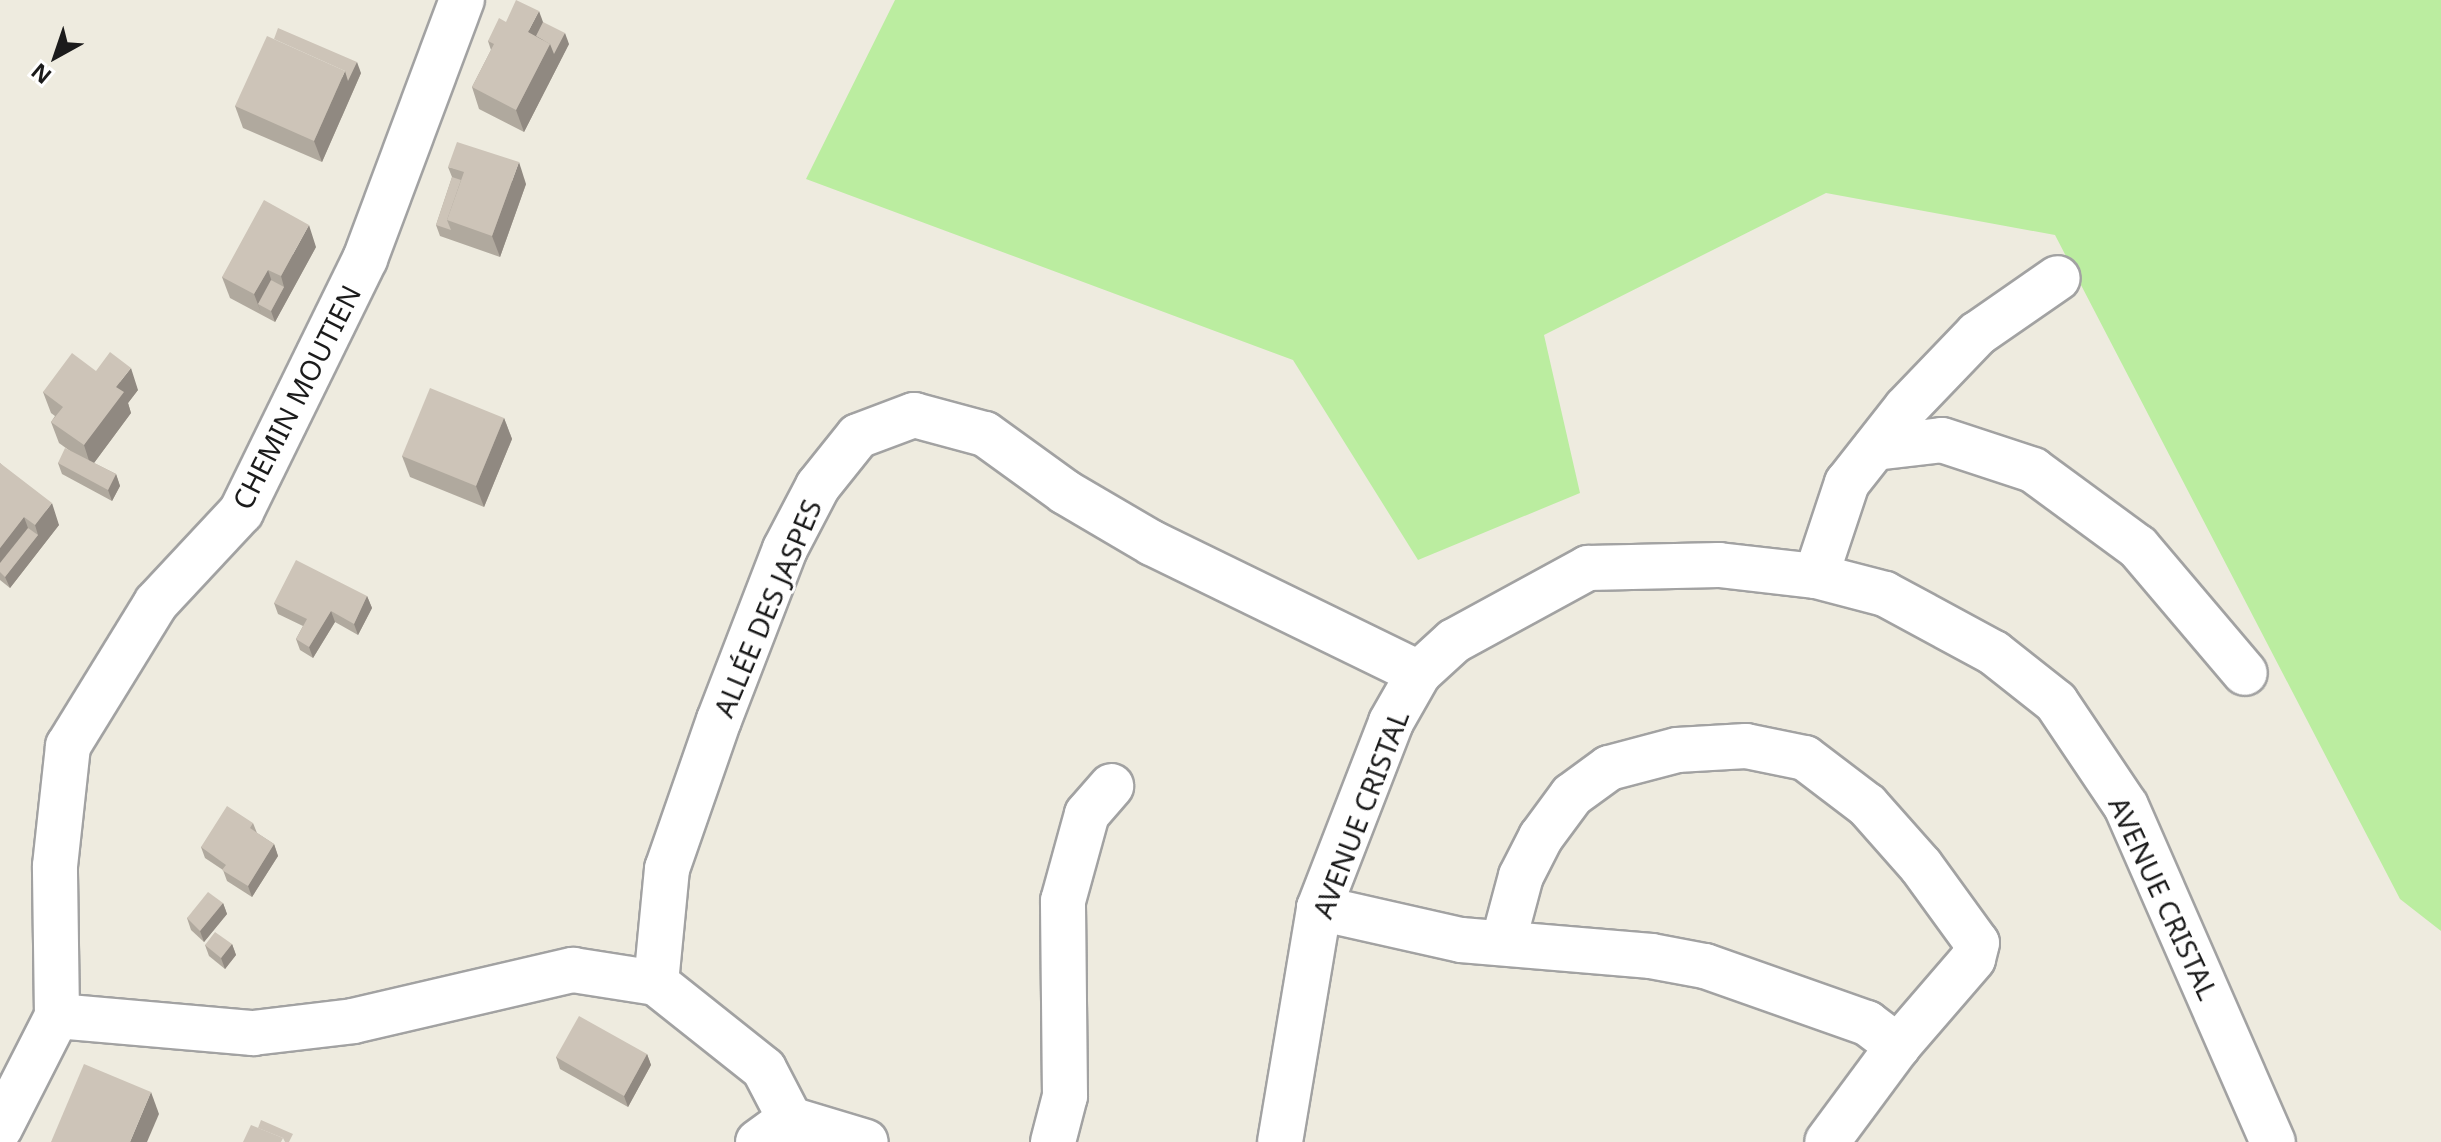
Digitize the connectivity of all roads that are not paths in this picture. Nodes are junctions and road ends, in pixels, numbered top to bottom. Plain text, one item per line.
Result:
1 (462, 0) edge
2 (2058, 278) dead end
3 (1875, 448) junction
4 (1816, 576) junction
5 (1419, 673) junction
6 (2245, 673) dead end
7 (1111, 786) dead end
8 (1319, 908) junction
9 (1503, 943) junction
10 (656, 983) junction
11 (57, 1016) junction
12 (1898, 1046) junction
13 (0, 1128) edge
14 (774, 1130) edge
15 (866, 1142) edge
16 (1053, 1142) edge
17 (1280, 1142) edge
18 (1827, 1142) edge
19 (2273, 1142) edge

1 - 11 street, CHEMIN MOUTIEN
2 - 3 street
3 - 4 street
3 - 6 street
4 - 5 street, AVENUE CRISTAL
4 - 19 street, AVENUE CRISTAL
5 - 8 street, AVENUE CRISTAL
5 - 10 street, ALLÉE DES JASPES
7 - 16 street
8 - 9 street
8 - 17 street, AVENUE CRISTAL
9 - 12 street
9 - 12 street
10 - 11 street
10 - 14 street
11 - 13 street, CHEMIN MOUTIEN
12 - 18 street
14 - 15 street

